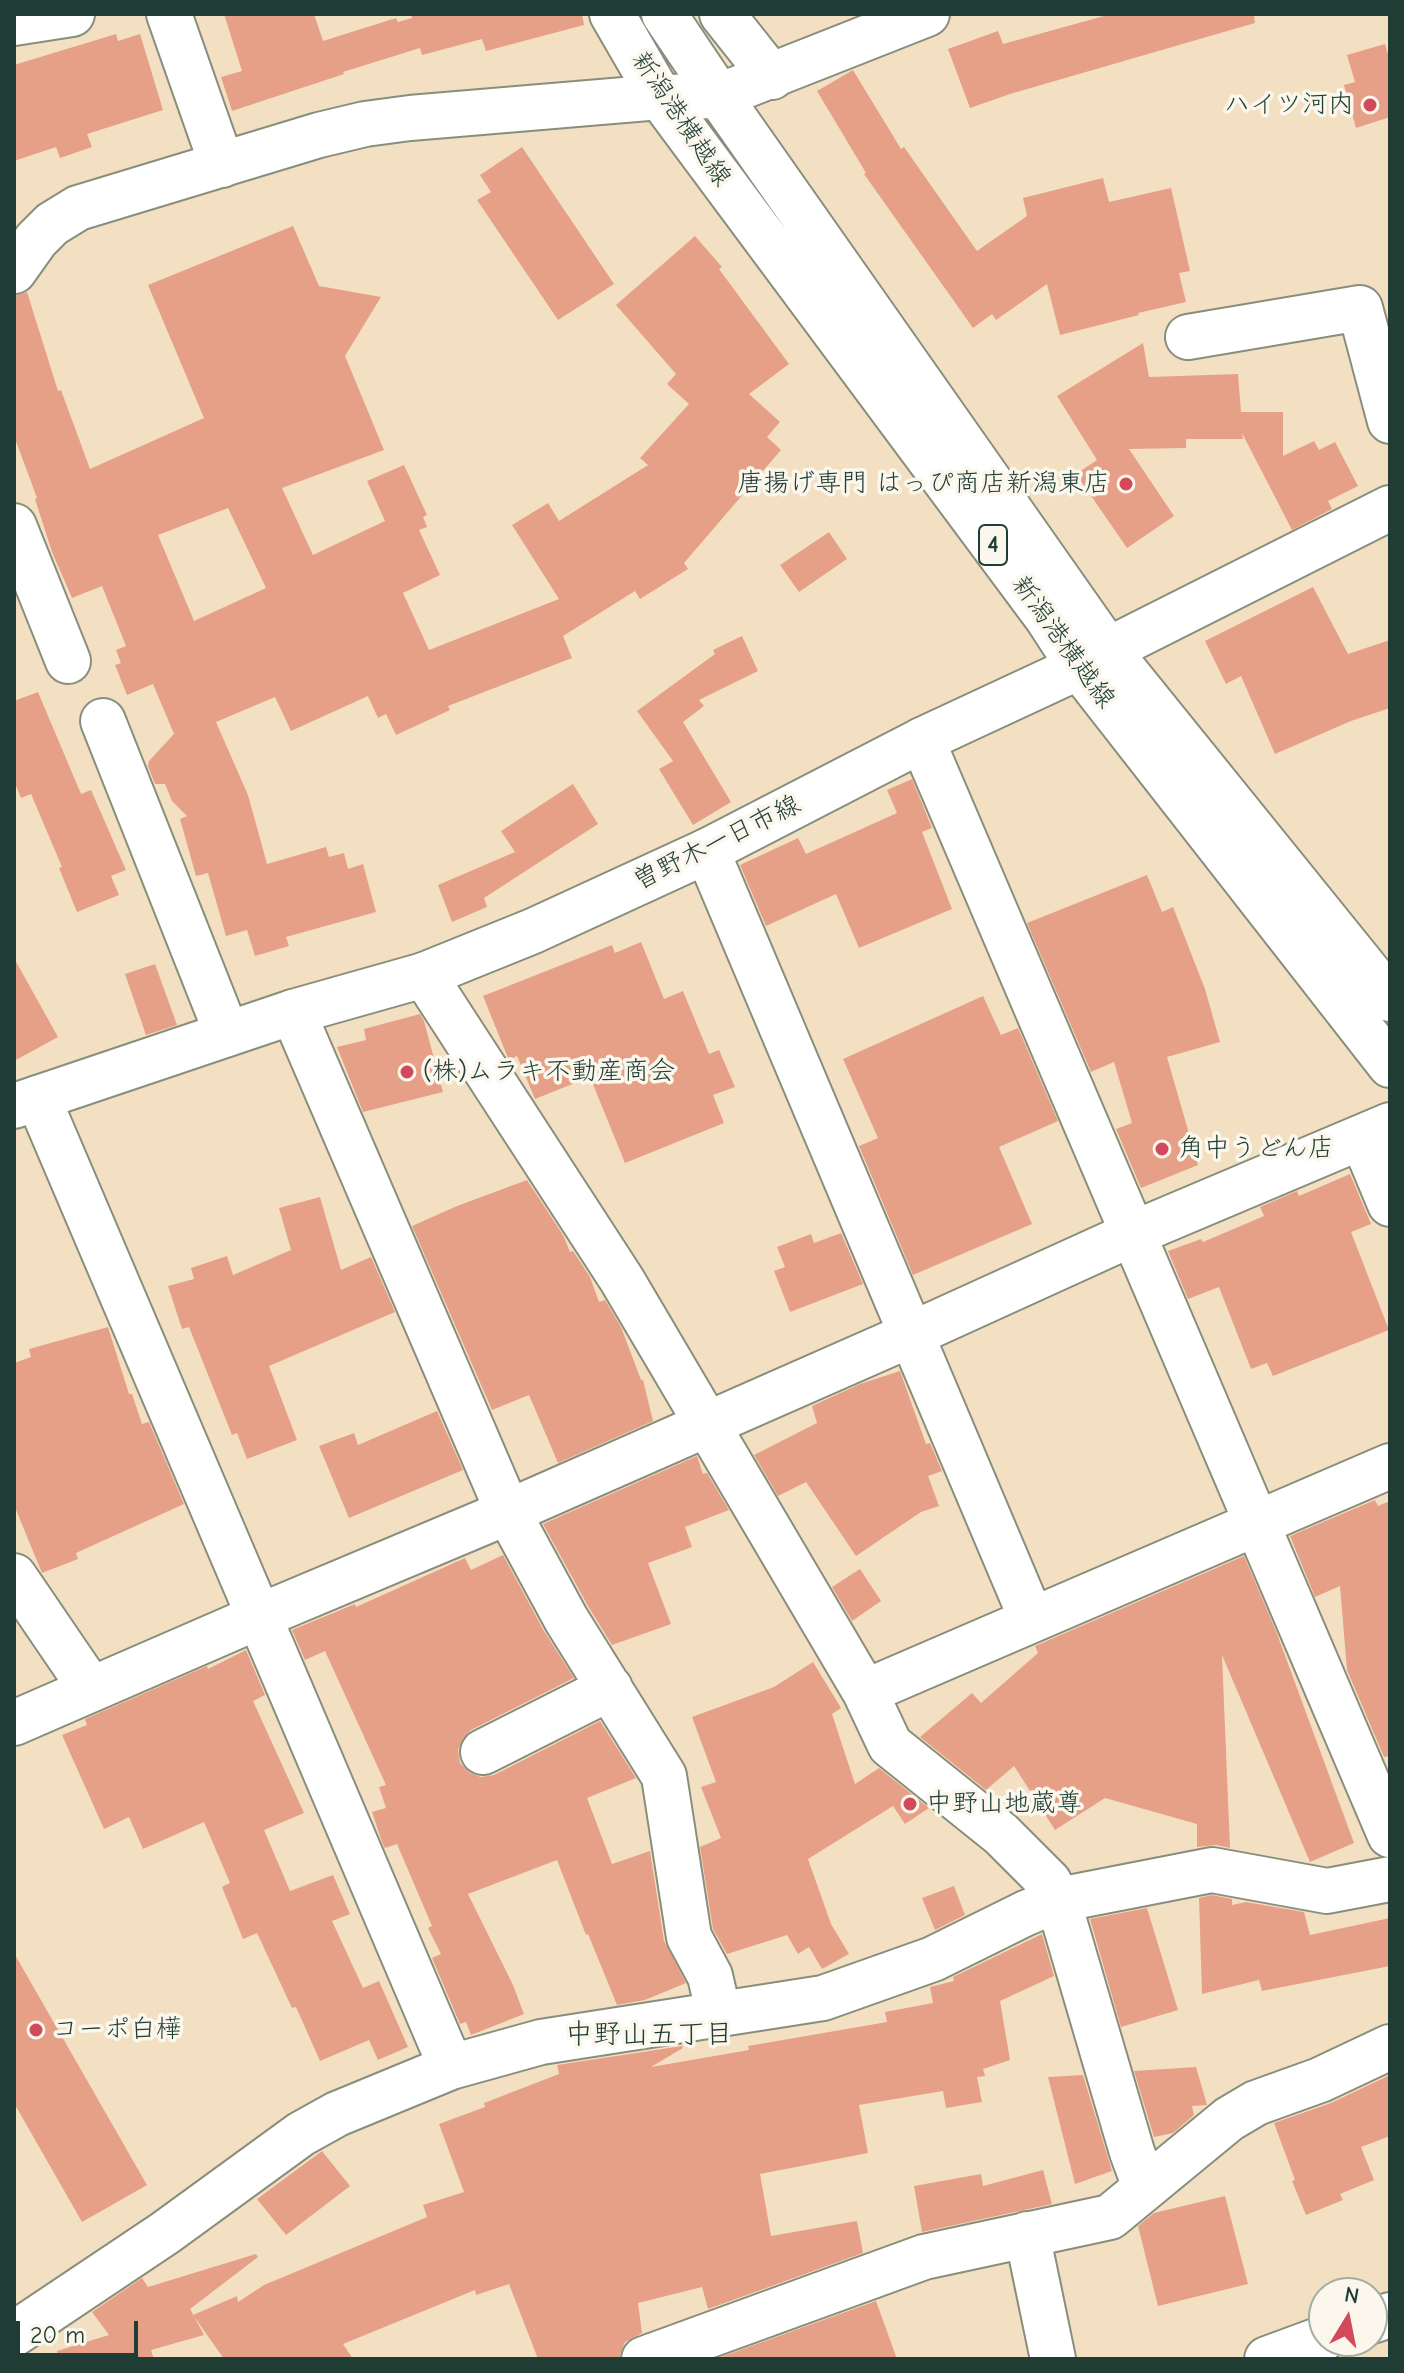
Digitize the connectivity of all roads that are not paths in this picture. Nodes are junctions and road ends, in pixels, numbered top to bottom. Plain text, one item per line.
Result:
1 (72, 14) edge
2 (169, 14) edge
3 (612, 14) edge
4 (664, 14) edge
5 (722, 14) edge
6 (927, 14) edge
7 (14, 23) edge
8 (772, 77) junction
9 (719, 96) junction
10 (660, 97) junction
11 (222, 165) junction
12 (14, 271) edge
13 (1188, 337) dead end
14 (1390, 421) edge
15 (1390, 508) edge
16 (14, 526) edge
17 (1094, 659) junction
18 (68, 661) dead end
19 (103, 721) dead end
20 (922, 740) junction
21 (707, 851) junction
22 (424, 975) junction
23 (1390, 999) edge
24 (293, 1012) junction
25 (227, 1034) junction
26 (1390, 1065) edge
27 (26, 1102) edge
28 (1376, 1131) edge
29 (1390, 1204) edge
30 (1132, 1234) junction
31 (910, 1335) junction
32 (707, 1425) junction
33 (1390, 1466) edge
34 (508, 1512) junction
35 (1255, 1523) junction
36 (14, 1576) edge
37 (258, 1617) junction
38 (1032, 1620) junction
39 (610, 1688) junction
40 (91, 1689) junction
41 (865, 1692) junction
42 (14, 1723) edge
43 (483, 1752) dead end
44 (1390, 1835) edge
45 (1390, 1879) edge
46 (1058, 1900) junction
47 (719, 2015) junction
48 (1390, 2047) edge
49 (451, 2067) junction
50 (1145, 2187) junction
51 (1027, 2234) junction
52 (14, 2334) edge
53 (644, 2359) edge
54 (1053, 2359) edge

1 - 7 street
2 - 11 street
3 - 10 street, 新潟港横越線 / 4
4 - 9 street, 新潟港横越線 / 4
5 - 8 street
6 - 8 street
8 - 9 street
9 - 10 street
9 - 17 street, 新潟港横越線 / 4
10 - 11 street
10 - 17 street, 新潟港横越線 / 4
11 - 12 street
13 - 14 street
15 - 17 street, 曽野木一日市線
16 - 18 street
17 - 20 street, 曽野木一日市線
17 - 23 street, 新潟港横越線 / 4
17 - 26 street, 新潟港横越線 / 4
19 - 25 street
20 - 21 street, 曽野木一日市線
20 - 30 street
21 - 22 street, 曽野木一日市線
21 - 31 street
22 - 24 street, 曽野木一日市線
22 - 32 street
24 - 25 street, 曽野木一日市線
24 - 34 street
25 - 27 street, 曽野木一日市線
27 - 37 street
28 - 29 street
28 - 30 street
30 - 31 street
30 - 35 street
31 - 32 street
31 - 38 street
32 - 34 street
32 - 41 street
33 - 35 street
34 - 37 street
34 - 39 street
35 - 38 street
35 - 44 street
36 - 40 street
37 - 40 street
37 - 49 street
38 - 41 street
39 - 43 street
39 - 47 street
40 - 42 street
41 - 46 street
45 - 46 street
46 - 47 street
46 - 50 street
47 - 49 street
48 - 50 street
49 - 52 street
50 - 51 street
51 - 53 street
51 - 54 street

